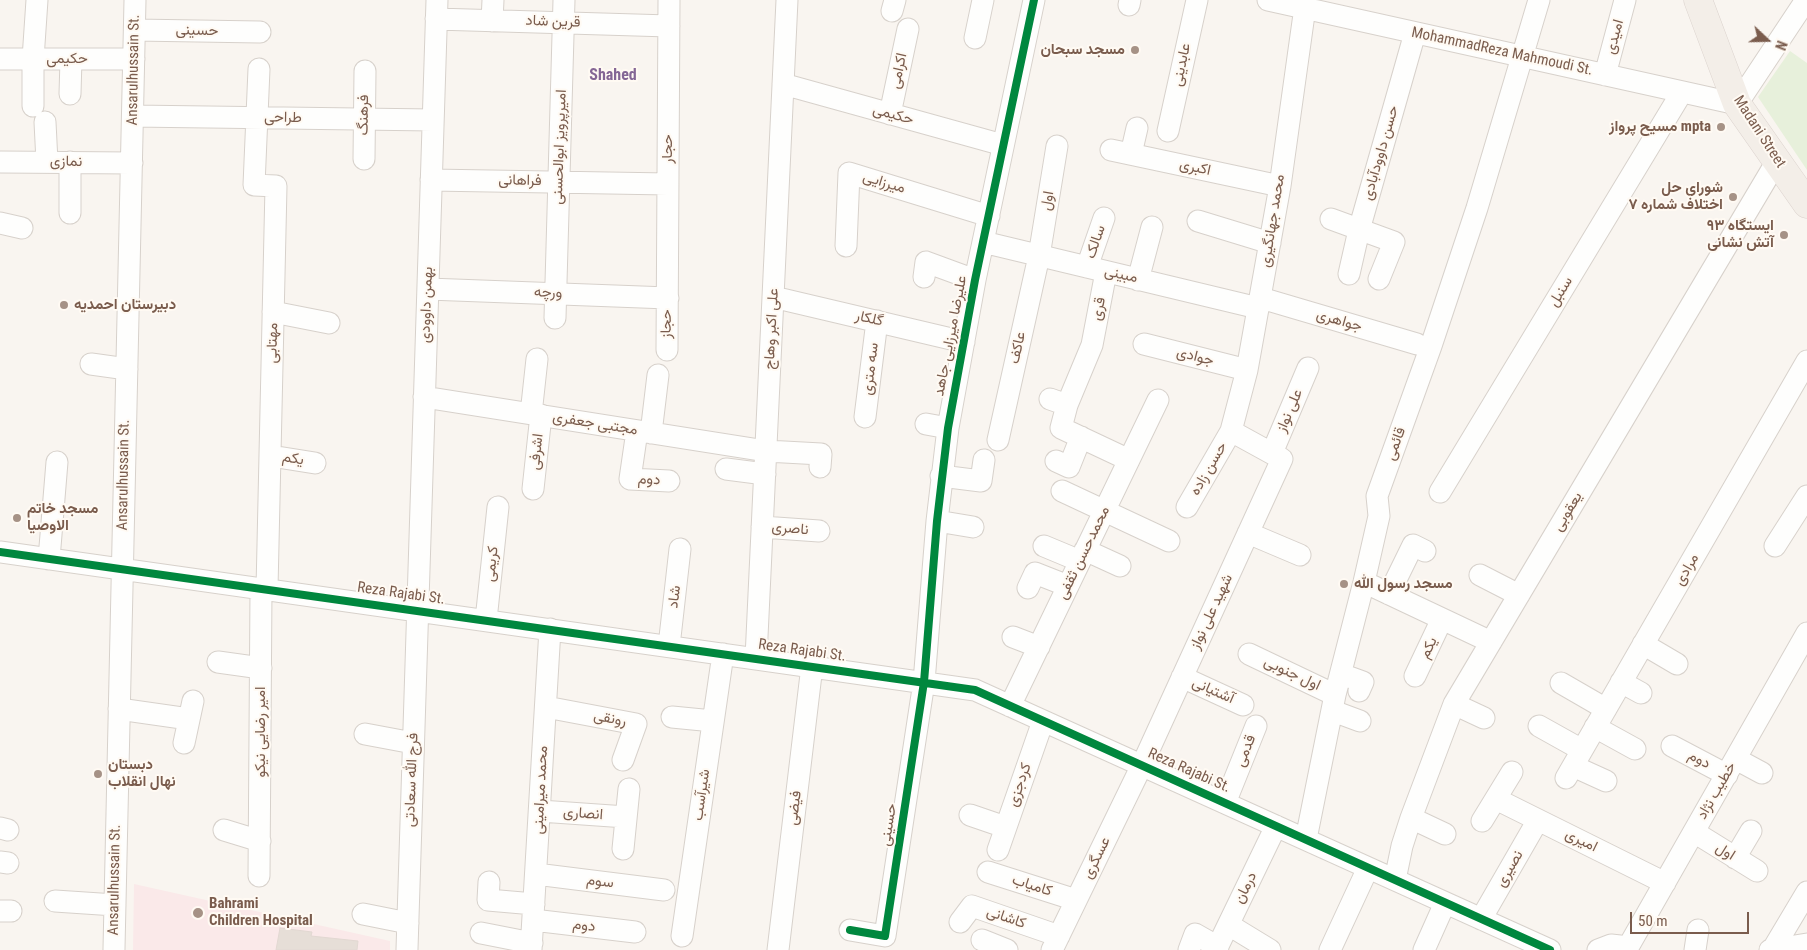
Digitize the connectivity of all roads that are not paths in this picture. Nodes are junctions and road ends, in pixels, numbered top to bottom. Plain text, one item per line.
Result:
1 (37, 0) edge
2 (135, 0) edge
3 (564, 0) edge
4 (669, 0) edge
5 (788, 0) edge
6 (983, 0) edge
7 (1034, 0) edge
8 (1196, 0) edge
9 (1268, 0) edge
10 (1539, 0) edge
11 (1625, 0) edge
12 (1806, 0) edge
13 (1305, 4) edge
14 (1703, 4) edge
15 (436, 10) edge
16 (492, 10) edge
17 (563, 23) junction
18 (669, 26) junction
19 (908, 29) dead end
20 (135, 30) junction
21 (260, 32) dead end
22 (1415, 33) junction
23 (975, 38) dead end
24 (1524, 57) junction
25 (0, 59) edge
26 (33, 59) junction
27 (71, 59) junction
28 (134, 59) junction
29 (259, 69) dead end
30 (365, 71) dead end
31 (1605, 74) junction
32 (783, 84) junction
33 (1682, 92) junction
34 (70, 94) dead end
35 (1738, 104) junction
36 (890, 114) junction
37 (133, 116) junction
38 (257, 118) junction
39 (364, 119) junction
40 (433, 120) junction
41 (1137, 128) dead end
42 (1168, 131) dead end
43 (1003, 145) junction
44 (1057, 146) dead end
45 (364, 159) dead end
46 (1777, 161) junction
47 (0, 162) edge
48 (47, 162) junction
49 (70, 162) junction
50 (132, 163) junction
51 (431, 180) junction
52 (559, 182) junction
53 (668, 184) junction
54 (1280, 186) junction
55 (1807, 204) edge
56 (70, 213) dead end
57 (989, 216) junction
58 (1104, 218) dead end
59 (1331, 219) dead end
60 (1198, 221) dead end
61 (0, 224) edge
62 (1152, 227) dead end
63 (22, 228) dead end
64 (1359, 230) junction
65 (983, 242) junction
66 (1270, 242) junction
67 (846, 246) dead end
68 (1039, 256) junction
69 (1097, 270) junction
70 (1349, 274) dead end
71 (924, 276) dead end
72 (1379, 279) dead end
73 (976, 280) junction
74 (1138, 280) junction
75 (428, 289) junction
76 (556, 294) junction
77 (773, 297) junction
78 (668, 298) junction
79 (1260, 303) junction
80 (273, 312) junction
81 (555, 318) dead end
82 (877, 321) junction
83 (329, 323) dead end
84 (964, 342) junction
85 (1144, 344) dead end
86 (1417, 344) dead end
87 (667, 350) dead end
88 (537, 360) dead end
89 (1807, 361) edge
90 (91, 364) dead end
91 (1308, 368) dead end
92 (127, 370) junction
93 (1247, 370) junction
94 (658, 375) dead end
95 (424, 397) junction
96 (1158, 400) dead end
97 (536, 414) junction
98 (865, 418) dead end
99 (926, 424) dead end
100 (948, 428) junction
101 (1231, 431) junction
102 (644, 432) junction
103 (1081, 438) junction
104 (998, 440) dead end
105 (766, 451) junction
106 (271, 456) junction
107 (1277, 456) junction
108 (984, 460) dead end
109 (1129, 460) junction
110 (1056, 461) dead end
111 (57, 462) dead end
112 (315, 463) dead end
113 (820, 467) dead end
114 (726, 469) dead end
115 (765, 474) junction
116 (942, 476) junction
117 (669, 481) dead end
118 (533, 490) dead end
119 (1062, 491) dead end
120 (1440, 492) dead end
121 (1807, 496) edge
122 (498, 507) dead end
123 (1187, 507) dead end
124 (1104, 512) junction
125 (937, 521) junction
126 (1799, 526) edge
127 (762, 527) junction
128 (973, 527) dead end
129 (819, 531) dead end
130 (1248, 533) junction
131 (1169, 541) dead end
132 (1044, 546) dead end
133 (1775, 546) dead end
134 (680, 549) dead end
135 (0, 552) edge
136 (1425, 552) dead end
137 (1300, 555) dead end
138 (1083, 556) junction
139 (49, 559) junction
140 (1120, 566) dead end
141 (122, 568) junction
142 (1480, 575) dead end
143 (1364, 582) junction
144 (1068, 586) junction
145 (1028, 588) dead end
146 (264, 589) junction
147 (1389, 594) junction
148 (1518, 595) junction
149 (417, 611) junction
150 (1442, 619) junction
151 (486, 620) junction
152 (550, 629) junction
153 (1807, 633) edge
154 (1013, 637) dead end
155 (1491, 642) junction
156 (1643, 644) junction
157 (669, 646) junction
158 (1039, 647) junction
159 (722, 654) junction
160 (1249, 654) dead end
161 (756, 658) junction
162 (218, 662) dead end
163 (1677, 664) dead end
164 (812, 666) junction
165 (261, 668) junction
166 (1341, 674) junction
167 (1415, 676) dead end
168 (1182, 677) junction
169 (924, 682) junction
170 (1621, 682) junction
171 (1561, 683) dead end
172 (1360, 691) dead end
173 (1641, 693) dead end
174 (1334, 703) junction
175 (1454, 704) junction
176 (1244, 705) dead end
177 (1010, 706) junction
178 (546, 707) junction
179 (119, 709) junction
180 (1606, 709) junction
181 (672, 717) dead end
182 (1484, 718) dead end
183 (713, 721) junction
184 (1043, 721) junction
185 (1360, 721) dead end
186 (1256, 726) dead end
187 (1539, 726) dead end
188 (1596, 727) junction
189 (365, 734) dead end
190 (184, 743) dead end
191 (413, 743) junction
192 (1672, 746) dead end
193 (1635, 749) dead end
194 (623, 760) dead end
195 (1142, 765) junction
196 (1574, 765) junction
197 (1731, 767) junction
198 (1512, 772) dead end
199 (1762, 773) dead end
200 (1606, 782) dead end
201 (629, 789) dead end
202 (1496, 799) junction
203 (1225, 803) junction
204 (540, 811) junction
205 (970, 815) dead end
206 (626, 817) junction
207 (1411, 818) junction
208 (1538, 820) junction
209 (1482, 821) dead end
210 (1276, 826) junction
211 (1005, 828) junction
212 (224, 830) dead end
213 (1751, 831) dead end
214 (1694, 832) junction
215 (1445, 834) dead end
216 (1306, 839) junction
217 (260, 841) junction
218 (623, 849) dead end
219 (998, 850) dead end
220 (1735, 858) junction
221 (1368, 868) junction
222 (1757, 871) dead end
223 (988, 872) dead end
224 (536, 874) junction
225 (260, 876) dead end
226 (1395, 880) junction
227 (489, 882) dead end
228 (1665, 883) junction
229 (664, 890) dead end
230 (1807, 892) edge
231 (1076, 900) junction
232 (55, 901) dead end
233 (1446, 903) junction
234 (115, 904) junction
235 (534, 912) junction
236 (363, 914) dead end
237 (1481, 919) junction
238 (960, 922) dead end
239 (408, 923) junction
240 (1228, 925) junction
241 (850, 930) dead end
242 (635, 932) dead end
243 (481, 933) dead end
244 (682, 936) dead end
245 (982, 940) dead end
246 (1056, 943) edge
247 (1807, 944) edge
248 (531, 946) edge
249 (1217, 948) edge
250 (114, 950) edge
251 (407, 950) edge
252 (778, 950) edge
253 (1007, 950) edge
254 (1189, 950) edge
255 (1270, 950) edge
256 (1330, 950) edge
257 (1424, 950) edge
258 (1550, 950) edge
259 (1598, 950) edge
260 (1628, 950) edge
261 (1771, 950) edge

1 - 26 street
2 - 20 street, Ansarulhussain St.
3 - 17 street, امیرپرویز ابوالحسنی
4 - 18 street, حجار
5 - 32 street, علی اکبر وهاج
6 - 23 street
7 - 43 street, علیرضا میرزایی جاهد
8 - 42 street, عابدینی
9 - 13 street, MohammadReza Mahmoudi St.
10 - 24 street, قائمی
11 - 31 street, امیدی
12 - 35 street
13 - 22 street, MohammadReza Mahmoudi St.
13 - 54 street, محمد جهانگیری
14 - 35 main road, Madani Street
15 - 16 street, قرین شاد
15 - 40 street, بهمن داوودی
16 - 17 street, قرین شاد
17 - 18 street, قرین شاد
17 - 52 street, امیرپرویز ابوالحسنی
18 - 53 street, حجار
19 - 36 street, اکرامی
20 - 21 street, حسینی
20 - 28 street, Ansarulhussain St.
22 - 24 street, MohammadReza Mahmoudi St.
22 - 64 street, حسن داوودآبادی
24 - 31 street, MohammadReza Mahmoudi St.
24 - 143 street, قائمی
25 - 26 street, حکیمی
26 - 27 street, حکیمی
26 - 48 street
27 - 28 street, حکیمی
27 - 34 street
28 - 37 street, Ansarulhussain St.
29 - 38 street
30 - 39 street, فرهنگ
31 - 33 street, MohammadReza Mahmoudi St.
32 - 36 street, حکیمی
32 - 77 street, علی اکبر وهاج
33 - 35 street, MohammadReza Mahmoudi St.
33 - 120 street, سنبل
35 - 46 main road, Madani Street
36 - 43 street, حکیمی
37 - 38 street, طراحی
37 - 50 street, Ansarulhussain St.
38 - 39 street, طراحی
38 - 80 street, مهتابی
39 - 40 street, طراحی
39 - 45 street, فرهنگ
40 - 51 street, بهمن داوودی
41 - 54 street, اکبری
43 - 57 street, علیرضا میرزایی جاهد
44 - 68 street, اول
46 - 55 main road, Madani Street
46 - 148 street, یعقوبی
47 - 48 street, نمازی
48 - 49 street, نمازی
49 - 50 street, نمازی
49 - 56 street
50 - 92 street, Ansarulhussain St.
51 - 52 street, فراهانی
51 - 75 street, بهمن داوودی
52 - 53 street, فراهانی
52 - 76 street, امیرپرویز ابوالحسنی
53 - 78 street, حجار
54 - 66 street, محمد جهانگیری
57 - 65 street, علیرضا میرزایی جاهد
57 - 67 street, میرزایی
58 - 69 street, سالک
59 - 64 street
60 - 66 street
61 - 63 street
62 - 74 street
64 - 70 street, حسن داوودآبادی
64 - 72 street
65 - 68 street, مبینی
65 - 73 street, علیرضا میرزایی جاهد
66 - 79 street, محمد جهانگیری
68 - 69 street, مبینی
68 - 104 street, عاکف
69 - 74 street, مبینی
69 - 103 street, قری
71 - 73 street
73 - 84 street, علیرضا میرزایی جاهد
74 - 79 street, مبینی
75 - 76 street, ورچه
75 - 95 street, بهمن داوودی
76 - 78 street, ورچه
76 - 81 street, امیرپرویز ابوالحسنی
77 - 82 street, گلکار
77 - 105 street, علی اکبر وهاج
78 - 87 street, حجاز
79 - 86 street, جواهری
79 - 93 street, محمد جهانگیری
80 - 83 street
80 - 106 street, مهتابی
82 - 84 street, گلکار
82 - 98 street, سه متری
84 - 100 street, علیرضا میرزایی جاهد
85 - 93 street, جوادی
88 - 97 street, اشرفی
89 - 156 street, مرادی
90 - 92 street
91 - 107 street, علی نواز
92 - 141 street, Ansarulhussain St.
93 - 101 street, محمد جهانگیری
94 - 102 street, دوم
95 - 97 street, مجتبی جعفری
95 - 149 street, بهمن داوودی
96 - 109 street, محمدحسن ثقفی
97 - 102 street, مجتبی جعفری
97 - 118 street, اشرفی
99 - 100 street
100 - 116 street, علیرضا میرزایی جاهد
101 - 107 street
101 - 123 street, حسن زاده
102 - 105 street, مجتبی جعفری
102 - 117 street, دوم
103 - 109 street
103 - 110 street
105 - 113 street
105 - 115 street, علی اکبر وهاج
106 - 112 street, یکم
106 - 146 street, مهتابی
107 - 130 street, شهید علی نواز
108 - 116 street
109 - 124 street, محمدحسن ثقفی
111 - 139 street
114 - 115 street
115 - 127 street, علی اکبر وهاج
116 - 125 street, علیرضا میرزایی جاهد
119 - 124 street
121 - 126 street
122 - 151 street, کریمی
124 - 131 street
124 - 138 street, محمدحسن ثقفی
125 - 128 street
125 - 169 street, علیرضا میرزایی جاهد
126 - 133 street
127 - 129 street, ناصری
127 - 161 street, علی اکبر وهاج
130 - 137 street
130 - 168 street, شهید علی نواز
132 - 138 street
134 - 157 street, شاد
135 - 139 street, Reza Rajabi St.
136 - 147 street
138 - 140 street
138 - 144 street, محمدحسن ثقفی
139 - 141 street, Reza Rajabi St.
141 - 146 street, Reza Rajabi St.
141 - 179 street, Ansarulhussain St.
142 - 148 street
143 - 147 street
143 - 166 street, قائمی
144 - 145 street
144 - 158 street, محمدحسن ثقفی
146 - 149 street, Reza Rajabi St.
146 - 165 street, امیر رضایی نیکو
147 - 150 street
148 - 155 street, یعقوبی
149 - 151 street, Reza Rajabi St.
149 - 191 street, فرج الله سعادتی
150 - 155 street
150 - 167 street, یکم
151 - 152 street, Reza Rajabi St.
152 - 157 street, Reza Rajabi St.
152 - 178 street, محمد میرامینی
153 - 197 street, خطیب نژاد
154 - 158 street
155 - 175 street, یعقوبی
156 - 163 street
156 - 170 street, مرادی
157 - 159 street, Reza Rajabi St.
158 - 177 street, محمدحسن ثقفی
159 - 161 street, Reza Rajabi St.
159 - 183 street, شیرآسب
160 - 174 street, اول جنوبی
161 - 164 street, Reza Rajabi St.
162 - 165 street
164 - 169 street, Reza Rajabi St.
164 - 252 street, فیضی
165 - 217 street, امیر رضایی نیکو
166 - 172 street
166 - 174 street, قائمی
168 - 176 street, آشتیانی
168 - 195 street, شهید علی نواز
169 - 177 street, Reza Rajabi St.
169 - 241 street, حسینی
170 - 173 street
170 - 180 street, مرادی
171 - 180 street
174 - 185 street, اول جنوبی
174 - 216 street, قائمی
175 - 182 street
175 - 207 street, یعقوبی
177 - 184 street, Reza Rajabi St.
178 - 194 street, رونقی
178 - 204 street, محمد میرامینی
179 - 190 street
179 - 234 street, Ansarulhussain St.
180 - 188 street, مرادی
181 - 183 street
183 - 244 street, شیرآسب
184 - 195 street, Reza Rajabi St.
184 - 211 street, کردجزی
186 - 203 street, قدمی
187 - 196 street
188 - 193 street
188 - 196 street, مرادی
189 - 191 street
191 - 239 street, فرج الله سعادتی
192 - 197 street, دوم
195 - 203 street, Reza Rajabi St.
195 - 231 street, عسگری
196 - 200 street
197 - 199 street, دوم
197 - 214 street, خطیب نژاد
198 - 202 street
201 - 206 street
202 - 208 street, امیری
202 - 209 street
203 - 210 street, Reza Rajabi St.
204 - 206 street, انصاری
204 - 224 street, محمد میرامینی
205 - 211 street
206 - 218 street
207 - 215 street
207 - 226 street, یعقوبی
208 - 228 street, امیری
208 - 237 street, نصیری
210 - 216 street, Reza Rajabi St.
210 - 240 street, درمان
211 - 219 street, کردجزی
212 - 217 street
213 - 220 street
214 - 220 street, اول
214 - 228 street, خطیب نژاد
216 - 221 street, Reza Rajabi St.
217 - 225 street, امیر رضایی نیکو
220 - 222 street, اول
221 - 226 street, Reza Rajabi St.
221 - 256 street
223 - 231 street, کامیاب
224 - 229 street, سوم
224 - 235 street, محمد میرامینی
226 - 233 street, Reza Rajabi St.
227 - 235 street, دوم
228 - 260 street, خطیب نژاد
230 - 261 street
231 - 246 street, عسگری
232 - 234 street
233 - 237 street, Reza Rajabi St.
233 - 257 street
234 - 250 street, Ansarulhussain St.
235 - 242 street, دوم
235 - 248 street, محمد میرامینی
236 - 239 street
237 - 258 street, Reza Rajabi St.
238 - 246 street, کاشانی
239 - 251 street, فرج الله سعادتی
240 - 249 street, درمان
240 - 255 street
243 - 248 street
245 - 253 street
247 - 261 street
249 - 254 street
259 - 260 street

